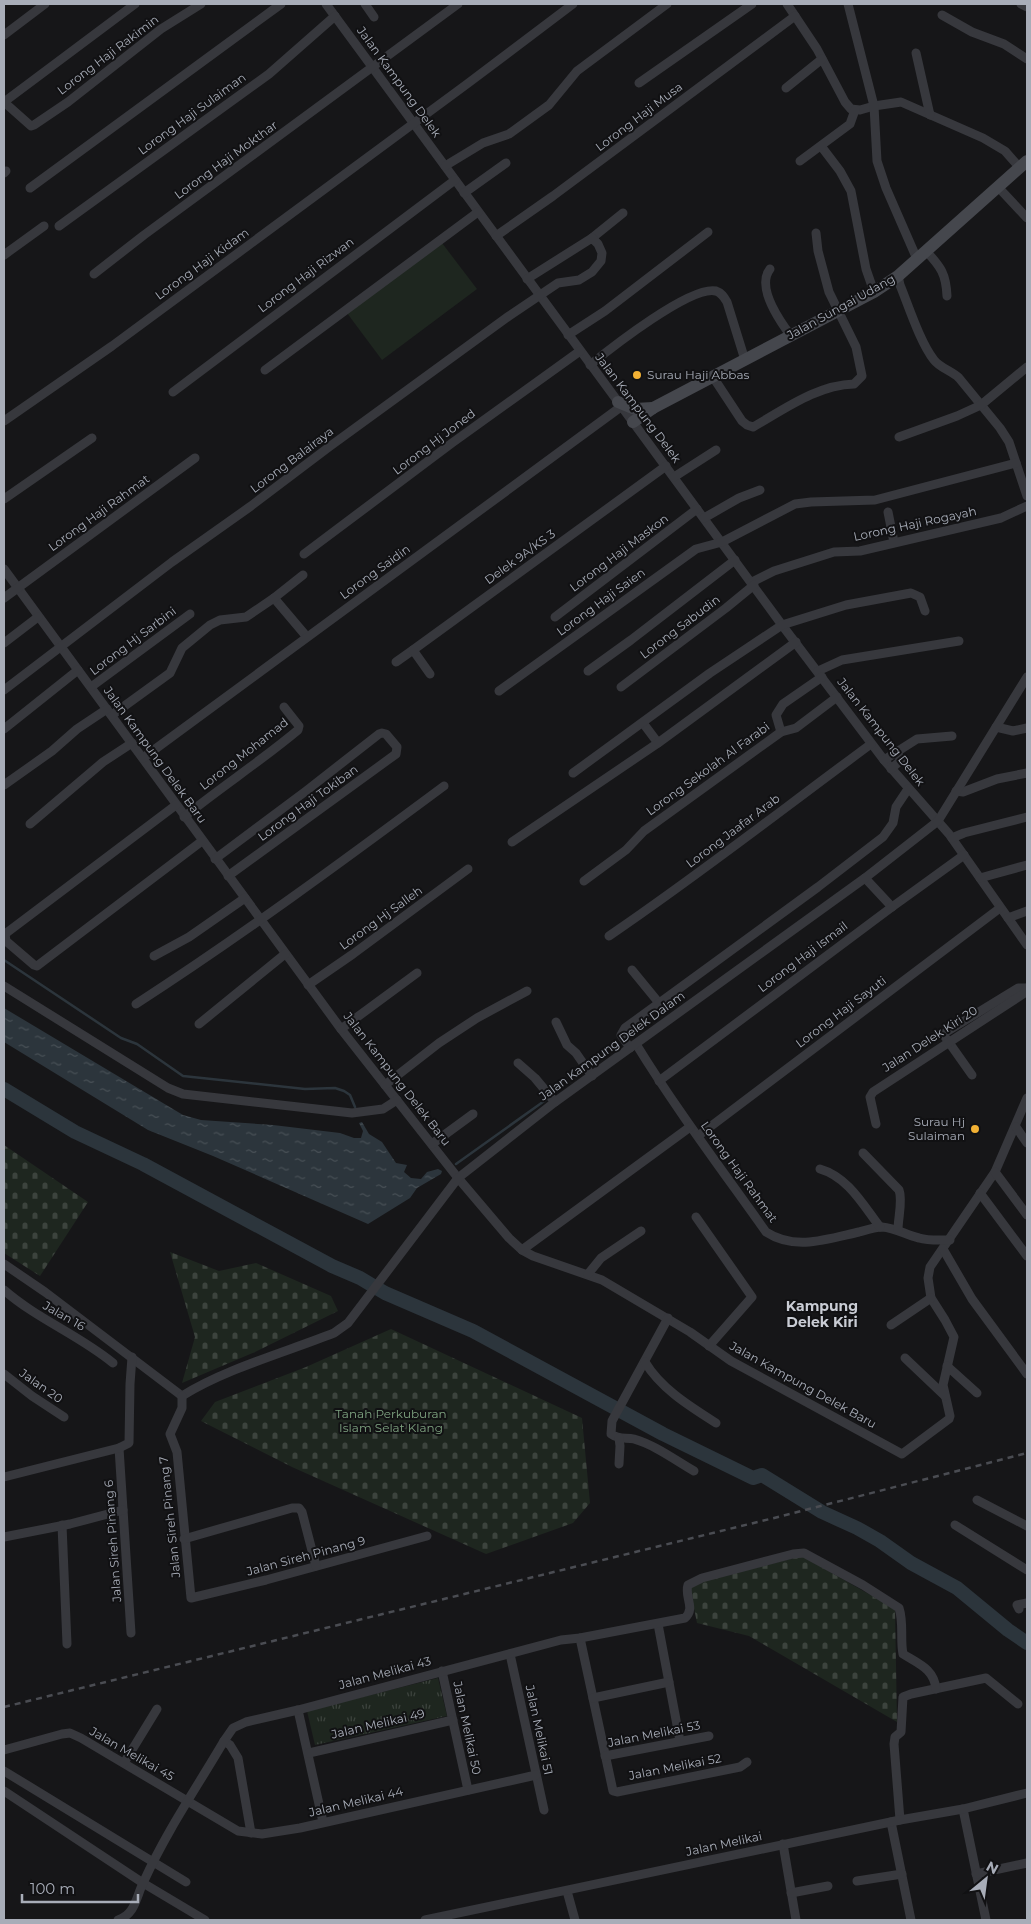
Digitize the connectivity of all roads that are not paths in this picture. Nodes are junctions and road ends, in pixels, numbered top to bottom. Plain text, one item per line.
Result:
1 (45, 4) edge
2 (135, 4) edge
3 (201, 4) edge
4 (281, 4) edge
5 (365, 4) edge
6 (458, 4) edge
7 (573, 4) edge
8 (667, 4) edge
9 (752, 4) edge
10 (787, 4) edge
11 (848, 4) edge
12 (1021, 4) edge
13 (329, 5) edge
14 (1027, 7) edge
15 (942, 15) dead end
16 (335, 16) junction
17 (795, 16) junction
18 (374, 17) dead end
19 (4, 35) edge
20 (916, 53) dead end
21 (822, 59) junction
22 (1027, 59) edge
23 (372, 66) junction
24 (639, 83) dead end
25 (786, 88) dead end
26 (4, 102) edge
27 (874, 106) junction
28 (855, 110) junction
29 (930, 114) junction
30 (413, 123) junction
31 (821, 146) junction
32 (800, 161) dead end
33 (506, 163) dead end
34 (1025, 164) edge
35 (445, 166) junction
36 (455, 180) junction
37 (998, 187) junction
38 (30, 188) dead end
39 (464, 193) junction
40 (478, 212) junction
41 (623, 214) dead end
42 (1027, 218) edge
43 (44, 226) dead end
44 (58, 226) dead end
45 (708, 232) dead end
46 (816, 233) dead end
47 (496, 236) junction
48 (592, 238) junction
49 (4, 255) edge
50 (922, 255) junction
51 (770, 269) dead end
52 (94, 274) dead end
53 (898, 276) junction
54 (528, 279) junction
55 (874, 292) junction
56 (540, 295) junction
57 (947, 296) dead end
58 (838, 311) junction
59 (568, 335) junction
60 (791, 336) junction
61 (580, 350) junction
62 (745, 360) junction
63 (590, 364) junction
64 (1027, 366) edge
65 (265, 370) dead end
66 (713, 377) junction
67 (173, 392) dead end
68 (620, 404) junction
69 (981, 405) junction
70 (653, 408) junction
71 (4, 422) edge
72 (633, 422) junction
73 (899, 437) dead end
74 (92, 438) dead end
75 (716, 450) dead end
76 (195, 458) dead end
77 (1016, 463) junction
78 (666, 466) junction
79 (674, 476) junction
80 (760, 490) dead end
81 (1027, 496) edge
82 (4, 499) edge
83 (1027, 506) edge
84 (697, 509) junction
85 (888, 512) dead end
86 (704, 518) junction
87 (722, 542) junction
88 (894, 542) junction
89 (304, 554) dead end
90 (735, 560) junction
91 (5, 572) edge
92 (303, 575) dead end
93 (753, 583) junction
94 (18, 588) junction
95 (4, 598) edge
96 (274, 598) junction
97 (925, 611) dead end
98 (190, 614) dead end
99 (38, 617) junction
100 (555, 617) dead end
101 (782, 625) junction
102 (308, 638) junction
103 (959, 641) dead end
104 (4, 642) edge
105 (796, 642) junction
106 (60, 646) junction
107 (413, 650) junction
108 (396, 662) dead end
109 (78, 670) junction
110 (588, 671) dead end
111 (430, 674) dead end
112 (820, 674) junction
113 (1027, 677) edge
114 (91, 687) junction
115 (621, 687) dead end
116 (4, 690) edge
117 (499, 691) dead end
118 (837, 697) junction
119 (284, 707) dead end
120 (109, 712) junction
121 (643, 722) junction
122 (996, 727) junction
123 (1027, 728) edge
124 (4, 729) edge
125 (781, 732) junction
126 (952, 736) dead end
127 (132, 743) junction
128 (658, 743) junction
129 (871, 744) junction
130 (896, 752) junction
131 (144, 758) junction
132 (884, 760) junction
133 (891, 769) junction
134 (573, 773) dead end
135 (1027, 773) edge
136 (4, 785) edge
137 (444, 786) dead end
138 (908, 789) junction
139 (956, 791) junction
140 (176, 805) junction
141 (184, 817) junction
142 (1027, 817) edge
143 (938, 821) junction
144 (30, 824) dead end
145 (952, 838) junction
146 (202, 841) junction
147 (512, 842) dead end
148 (964, 856) junction
149 (215, 859) junction
150 (1027, 865) edge
151 (468, 869) dead end
152 (228, 876) junction
153 (865, 878) junction
154 (980, 878) junction
155 (584, 881) dead end
156 (245, 898) junction
157 (892, 907) junction
158 (1000, 908) junction
159 (1027, 911) edge
160 (1008, 918) junction
161 (260, 919) junction
162 (609, 936) dead end
163 (1027, 945) edge
164 (285, 954) junction
165 (154, 956) dead end
166 (632, 970) dead end
167 (417, 973) dead end
168 (308, 985) junction
169 (4, 986) edge
170 (1024, 988) edge
171 (527, 991) dead end
172 (659, 1003) junction
173 (136, 1004) dead end
174 (556, 1022) dead end
175 (199, 1024) dead end
176 (341, 1028) junction
177 (949, 1042) junction
178 (630, 1044) junction
179 (518, 1063) dead end
180 (972, 1075) dead end
181 (592, 1076) junction
182 (659, 1081) junction
183 (385, 1086) junction
184 (550, 1095) junction
185 (1027, 1098) edge
186 (396, 1100) junction
187 (474, 1114) dead end
188 (876, 1124) dead end
189 (690, 1127) junction
190 (1016, 1127) junction
191 (698, 1136) junction
192 (1027, 1143) edge
193 (432, 1144) junction
194 (864, 1153) dead end
195 (820, 1169) dead end
196 (994, 1172) junction
197 (458, 1178) junction
198 (980, 1193) junction
199 (1027, 1215) edge
200 (696, 1217) dead end
201 (880, 1227) junction
202 (898, 1230) junction
203 (641, 1231) dead end
204 (950, 1240) junction
205 (522, 1250) junction
206 (943, 1250) junction
207 (1027, 1256) edge
208 (4, 1264) edge
209 (588, 1274) junction
210 (4, 1290) edge
211 (930, 1298) junction
212 (668, 1318) junction
213 (891, 1325) dead end
214 (709, 1346) junction
215 (132, 1357) junction
216 (905, 1358) dead end
217 (645, 1362) junction
218 (113, 1363) dead end
219 (947, 1366) junction
220 (4, 1374) edge
221 (1027, 1374) edge
222 (977, 1393) dead end
223 (182, 1396) junction
224 (945, 1396) junction
225 (64, 1417) dead end
226 (716, 1423) dead end
227 (618, 1438) junction
228 (119, 1448) junction
229 (619, 1464) dead end
230 (694, 1471) dead end
231 (4, 1477) edge
232 (977, 1500) dead end
233 (123, 1510) junction
234 (62, 1525) junction
235 (955, 1525) dead end
236 (1027, 1526) edge
237 (427, 1536) dead end
238 (4, 1537) edge
239 (184, 1538) junction
240 (316, 1566) junction
241 (1027, 1570) edge
242 (191, 1598) joint
243 (1027, 1603) edge
244 (1019, 1609) dead end
245 (658, 1624) junction
246 (131, 1633) dead end
247 (580, 1638) junction
248 (67, 1644) dead end
249 (510, 1654) junction
250 (442, 1671) junction
251 (669, 1682) junction
252 (936, 1689) junction
253 (592, 1698) junction
254 (1018, 1704) dead end
255 (157, 1709) dead end
256 (298, 1710) junction
257 (453, 1720) junction
258 (709, 1736) dead end
259 (224, 1741) junction
260 (680, 1742) junction
261 (4, 1750) edge
262 (309, 1753) junction
263 (605, 1756) junction
264 (747, 1762) dead end
265 (124, 1763) junction
266 (4, 1770) edge
267 (536, 1775) junction
268 (468, 1790) junction
269 (4, 1791) edge
270 (1027, 1793) edge
271 (189, 1801) junction
272 (963, 1809) junction
273 (544, 1810) dead end
274 (896, 1821) junction
275 (323, 1822) junction
276 (251, 1833) junction
277 (783, 1844) junction
278 (153, 1861) junction
279 (1027, 1863) edge
280 (902, 1874) junction
281 (976, 1874) junction
282 (857, 1881) dead end
283 (142, 1882) junction
284 (186, 1882) dead end
285 (828, 1886) dead end
286 (567, 1891) junction
287 (791, 1893) junction
288 (118, 1920) edge
289 (205, 1920) edge
290 (425, 1920) edge
291 (575, 1920) edge
292 (796, 1920) edge
293 (911, 1920) edge
294 (986, 1920) edge

1 - 19 street
2 - 26 street
3 - 26 street, Lorong Haji Rakimin
4 - 38 street
5 - 18 street
6 - 23 street, Lorong Haji Mokthar
7 - 30 street, Lorong Haji Kidam
8 - 35 street
9 - 24 street
10 - 17 street
11 - 27 street
12 - 14 street
13 - 16 street, Jalan Kampung Delek
15 - 22 street
16 - 23 street, Jalan Kampung Delek
16 - 44 street, Lorong Haji Sulaiman
17 - 21 street
17 - 47 street, Lorong Haji Musa
20 - 29 street
21 - 25 street
21 - 28 street
23 - 30 street, Jalan Kampung Delek
23 - 52 street, Lorong Haji Mokthar
27 - 28 street
27 - 29 street
27 - 50 street
28 - 31 street
29 - 34 street
30 - 35 street, Jalan Kampung Delek
30 - 71 street, Lorong Haji Kidam
31 - 32 street
31 - 55 street
33 - 39 street
34 - 37 street, Jalan Sungai Udang
35 - 36 street, Jalan Kampung Delek
36 - 39 street, Jalan Kampung Delek
36 - 67 street, Lorong Haji Rizwan
37 - 42 street
37 - 50 street, Jalan Sungai Udang
39 - 40 street, Jalan Kampung Delek
40 - 47 street, Jalan Kampung Delek
40 - 65 street
41 - 48 street
43 - 49 street
45 - 59 street
46 - 58 street
47 - 54 street, Jalan Kampung Delek
48 - 54 street
48 - 56 street, Lorong Balairaya
50 - 53 street, Jalan Sungai Udang
50 - 57 street
51 - 60 street
53 - 55 street, Jalan Sungai Udang
53 - 69 street
54 - 56 street, Jalan Kampung Delek
55 - 58 street, Jalan Sungai Udang
56 - 59 street, Jalan Kampung Delek
56 - 106 street, Lorong Balairaya
58 - 60 street, Jalan Sungai Udang
58 - 66 street
59 - 61 street, Jalan Kampung Delek
60 - 62 street, Jalan Sungai Udang
61 - 63 street, Jalan Kampung Delek
61 - 89 street, Lorong Hj Joned
62 - 63 street
62 - 66 street, Jalan Sungai Udang
63 - 68 street, Jalan Kampung Delek
64 - 69 street
66 - 70 street, Jalan Sungai Udang
68 - 70 street
68 - 72 street, Jalan Kampung Delek
68 - 102 street, Lorong Saidin
69 - 73 street
69 - 77 street
70 - 72 street, Jalan Sungai Udang
72 - 78 street, Jalan Kampung Delek
74 - 82 street
75 - 79 street
76 - 94 street, Lorong Haji Rahmat
77 - 81 street
77 - 87 street, Lorong Haji Saien
78 - 79 street, Jalan Kampung Delek
78 - 107 street, Delek 9A/KS 3
79 - 84 street, Jalan Kampung Delek
80 - 86 street
83 - 88 street, Lorong Haji Rogayah
84 - 86 street, Jalan Kampung Delek
84 - 100 street, Lorong Haji Maskon
85 - 88 street
86 - 87 street, Jalan Kampung Delek
87 - 90 street, Jalan Kampung Delek
87 - 117 street, Lorong Haji Saien
88 - 93 street, Lorong Haji Rogayah
90 - 93 street, Jalan Kampung Delek
90 - 110 street
91 - 94 street, Jalan Kampung Delek Baru
92 - 96 street
93 - 101 street, Jalan Kampung Delek
93 - 115 street, Lorong Sabudin
94 - 95 street, Lorong Haji Rahmat
94 - 99 street, Jalan Kampung Delek Baru
96 - 102 street
96 - 120 street
97 - 101 street
98 - 114 street, Lorong Hj Sarbini
99 - 104 street
99 - 106 street, Jalan Kampung Delek Baru
101 - 105 street, Jalan Kampung Delek
101 - 121 street
102 - 131 street, Lorong Saidin
103 - 112 street
105 - 112 street, Jalan Kampung Delek
105 - 128 street
106 - 109 street, Jalan Kampung Delek Baru
106 - 116 street, Lorong Balairaya
107 - 108 street, Delek 9A/KS 3
107 - 111 street
109 - 114 street, Jalan Kampung Delek Baru
109 - 124 street
112 - 118 street, Jalan Kampung Delek
112 - 125 street
113 - 122 street, Jalan Kampung Delek Dalam
114 - 120 street, Jalan Kampung Delek Baru
118 - 125 street, Lorong Sekolah Al Farabi
118 - 129 street, Jalan Kampung Delek
119 - 141 street, Lorong Mohamad
120 - 127 street, Jalan Kampung Delek Baru
120 - 136 street
121 - 128 street
121 - 134 street
122 - 123 street
122 - 139 street, Jalan Kampung Delek Dalam
125 - 155 street, Lorong Sekolah Al Farabi
126 - 130 street
127 - 131 street, Jalan Kampung Delek Baru
127 - 144 street
128 - 147 street
129 - 132 street, Jalan Kampung Delek
129 - 162 street, Lorong Jaafar Arab
130 - 132 street
130 - 133 street
131 - 140 street, Jalan Kampung Delek Baru
132 - 133 street, Jalan Kampung Delek
133 - 138 street, Jalan Kampung Delek
135 - 139 street
137 - 161 street
138 - 143 street, Jalan Kampung Delek
138 - 172 street
139 - 143 street, Jalan Kampung Delek Dalam
140 - 141 street, Jalan Kampung Delek Baru
140 - 146 street
141 - 146 street, Jalan Kampung Delek Baru
142 - 145 street
143 - 145 street, Jalan Kampung Delek
143 - 153 street, Jalan Kampung Delek Dalam
145 - 148 street, Jalan Kampung Delek
146 - 149 street, Jalan Kampung Delek Baru
148 - 154 street, Jalan Kampung Delek
148 - 157 street, Lorong Haji Ismail
149 - 152 street, Jalan Kampung Delek Baru
149 - 152 street, Lorong Haji Tokiban
150 - 154 street
151 - 168 street, Lorong Hj Salleh
152 - 156 street, Jalan Kampung Delek Baru
153 - 157 street
153 - 178 street, Jalan Kampung Delek Dalam
154 - 158 street, Jalan Kampung Delek
156 - 161 street, Jalan Kampung Delek Baru
156 - 165 street
157 - 182 street, Lorong Haji Ismail
158 - 160 street, Jalan Kampung Delek
158 - 191 street, Lorong Haji Sayuti
159 - 160 street
160 - 163 street, Jalan Kampung Delek
161 - 164 street, Jalan Kampung Delek Baru
161 - 173 street
164 - 168 street, Jalan Kampung Delek Baru
164 - 175 street
166 - 172 street
167 - 176 street
168 - 176 street, Jalan Kampung Delek Baru
169 - 186 street
170 - 177 street, Jalan Delek Kiri 20
170 - 177 street, Jalan Delek Kiri 20
171 - 183 street
172 - 178 street
174 - 181 street
176 - 183 street, Jalan Kampung Delek Baru
177 - 180 street
177 - 188 street, Jalan Delek Kiri 20
178 - 181 street, Jalan Kampung Delek Dalam
178 - 182 street, Lorong Haji Rahmat
179 - 184 street
181 - 184 street, Jalan Kampung Delek Dalam
182 - 189 street, Lorong Haji Rahmat
183 - 186 street, Jalan Kampung Delek Baru
184 - 197 street, Jalan Kampung Delek Dalam
185 - 190 street
186 - 193 street, Jalan Kampung Delek Baru
187 - 193 street
189 - 191 street, Lorong Haji Rahmat
189 - 205 street
190 - 192 street
190 - 196 street
191 - 201 street, Lorong Haji Rahmat
193 - 197 street, Jalan Kampung Delek Baru
194 - 202 street
195 - 201 street
196 - 198 street
196 - 199 street
197 - 205 street, Jalan Kampung Delek Baru
197 - 223 street, Jalan Kampung Delek Dalam
198 - 204 street
198 - 207 street
200 - 214 street
201 - 202 street, Lorong Haji Rahmat
202 - 204 street, Lorong Haji Rahmat
203 - 209 street
204 - 206 street
205 - 209 street, Jalan Kampung Delek Baru
206 - 211 street
206 - 221 street
208 - 215 street
209 - 212 street, Jalan Kampung Delek Baru
210 - 218 street, Jalan 16
211 - 213 street
211 - 219 street
212 - 214 street, Jalan Kampung Delek Baru
212 - 217 street
214 - 224 street, Jalan Kampung Delek Baru
215 - 223 street
215 - 228 street
216 - 224 street
217 - 226 street
217 - 227 street
219 - 222 street
219 - 224 street
220 - 225 street, Jalan 20
223 - 239 street, Jalan Sireh Pinang 7
227 - 229 street
227 - 230 street
228 - 231 street
228 - 233 street, Jalan Sireh Pinang 6
232 - 236 street
233 - 234 street
233 - 246 street, Jalan Sireh Pinang 6
234 - 238 street
234 - 248 street
235 - 241 street
237 - 240 street, Jalan Sireh Pinang 9
239 - 240 street
239 - 242 street, Jalan Sireh Pinang 7
240 - 242 street, Jalan Sireh Pinang 9
243 - 244 street
245 - 247 street, Jalan Melikai 43
245 - 251 street
245 - 252 street, Jalan Melikai 43
247 - 249 street, Jalan Melikai 43
247 - 253 street, Jalan Melikai 52
249 - 250 street, Jalan Melikai 43
249 - 267 street, Jalan Melikai 51
250 - 256 street, Jalan Melikai 43
250 - 257 street, Jalan Melikai 50
251 - 253 street
251 - 260 street
252 - 254 street
252 - 274 street
253 - 263 street, Jalan Melikai 52
255 - 265 street
256 - 259 street, Jalan Melikai 43
256 - 262 street
257 - 262 street, Jalan Melikai 49
257 - 268 street, Jalan Melikai 50
258 - 260 street, Jalan Melikai 53
259 - 271 street, Jalan Melikai 43
259 - 276 street
260 - 263 street, Jalan Melikai 53
261 - 265 street, Jalan Melikai 45
262 - 275 street
263 - 264 street, Jalan Melikai 52
265 - 271 street, Jalan Melikai 45
266 - 278 street
267 - 268 street, Jalan Melikai 44
267 - 273 street, Jalan Melikai 51
268 - 275 street, Jalan Melikai 44
269 - 283 street
270 - 272 street, Jalan Melikai
271 - 276 street, Jalan Melikai 44
271 - 278 street, Jalan Melikai 43
272 - 274 street, Jalan Melikai
272 - 281 street
274 - 277 street, Jalan Melikai
274 - 280 street
275 - 276 street, Jalan Melikai 44
277 - 286 street, Jalan Melikai
277 - 287 street
278 - 283 street, Jalan Melikai 43
278 - 284 street
279 - 281 street
280 - 282 street
280 - 293 street
281 - 294 street
283 - 288 street, Jalan Melikai 43
283 - 289 street
285 - 287 street
286 - 290 street, Jalan Melikai
286 - 291 street
287 - 292 street

